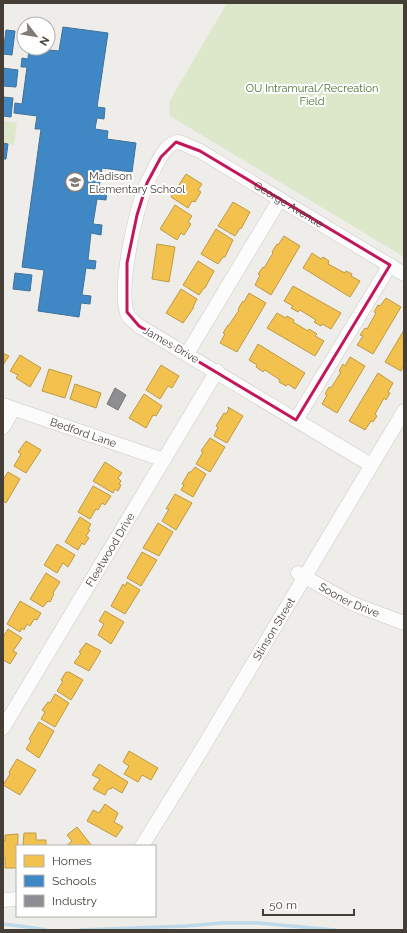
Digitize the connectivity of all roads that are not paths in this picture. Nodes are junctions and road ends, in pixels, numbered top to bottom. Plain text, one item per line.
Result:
1 (171, 145) joint
2 (280, 200) junction
3 (390, 265) junction
4 (404, 274) edge
5 (187, 354) junction
6 (216, 372) junction
7 (8, 408) edge
8 (404, 411) edge
9 (296, 420) junction
10 (3, 427) edge
11 (164, 460) junction
12 (371, 465) junction
13 (301, 574) junction
14 (404, 623) edge
15 (3, 728) edge
16 (143, 845) edge
17 (16, 899) edge
18 (3, 900) edge

1 - 2 street, George Avenue
1 - 5 street, James Drive
2 - 3 street, George Avenue
2 - 5 street
3 - 4 street, George Avenue
3 - 9 street
5 - 6 street, James Drive
6 - 9 street, James Drive
6 - 11 street, Fleetwood Drive
7 - 10 street
7 - 11 street, Bedford Lane
8 - 12 street, Stinson Street
9 - 12 street, James Drive
11 - 15 street, Fleetwood Drive
12 - 13 street, Stinson Street
13 - 14 street, Sooner Drive
13 - 16 street, Stinson Street
17 - 18 street

